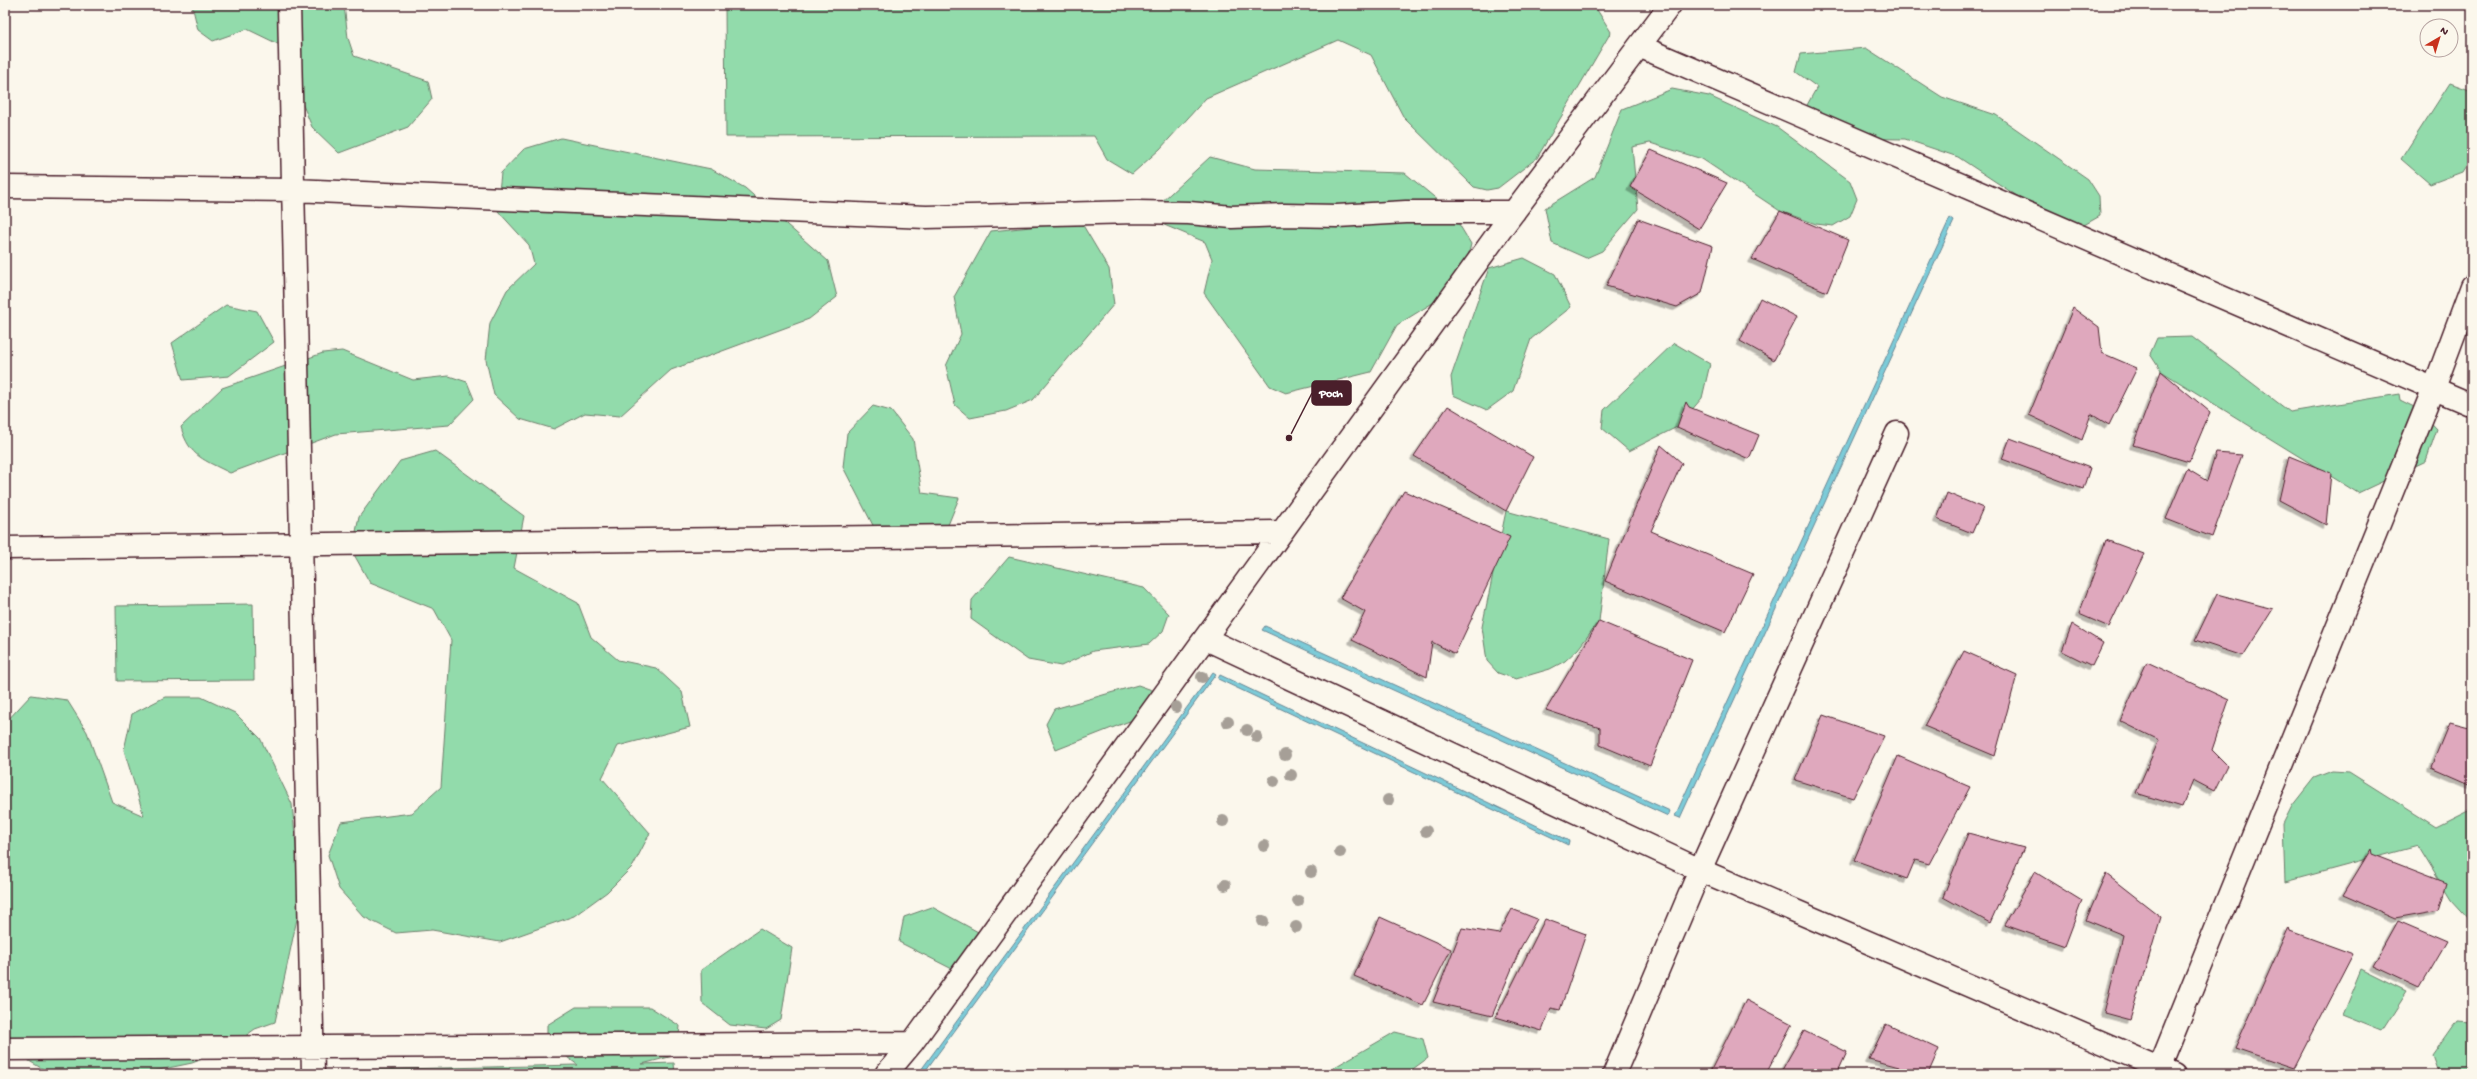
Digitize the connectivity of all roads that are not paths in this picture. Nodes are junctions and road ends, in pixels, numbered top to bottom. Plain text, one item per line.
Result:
1 (289, 5) edge
2 (1670, 5) edge
3 (1638, 46) junction
4 (5, 187) edge
5 (293, 190) junction
6 (1514, 212) junction
7 (2472, 286) edge
8 (2434, 388) junction
9 (2472, 405) edge
10 (1897, 433) dead end
11 (1282, 532) junction
12 (300, 544) junction
13 (5, 548) edge
14 (1206, 640) junction
15 (1700, 870) junction
16 (912, 1043) junction
17 (311, 1048) junction
18 (5, 1049) edge
19 (2164, 1072) edge
20 (312, 1074) edge
21 (886, 1074) edge
22 (1614, 1074) edge

1 - 5 street
2 - 3 street
3 - 6 street
3 - 8 street
4 - 5 street
5 - 6 street
5 - 12 street
6 - 11 street
7 - 8 street
8 - 9 street
8 - 19 street
10 - 15 street
11 - 12 street
11 - 14 street
12 - 13 street
12 - 17 street
14 - 15 street
14 - 16 street
15 - 19 street
15 - 22 street
16 - 17 street
16 - 21 street
17 - 18 street
17 - 20 street

